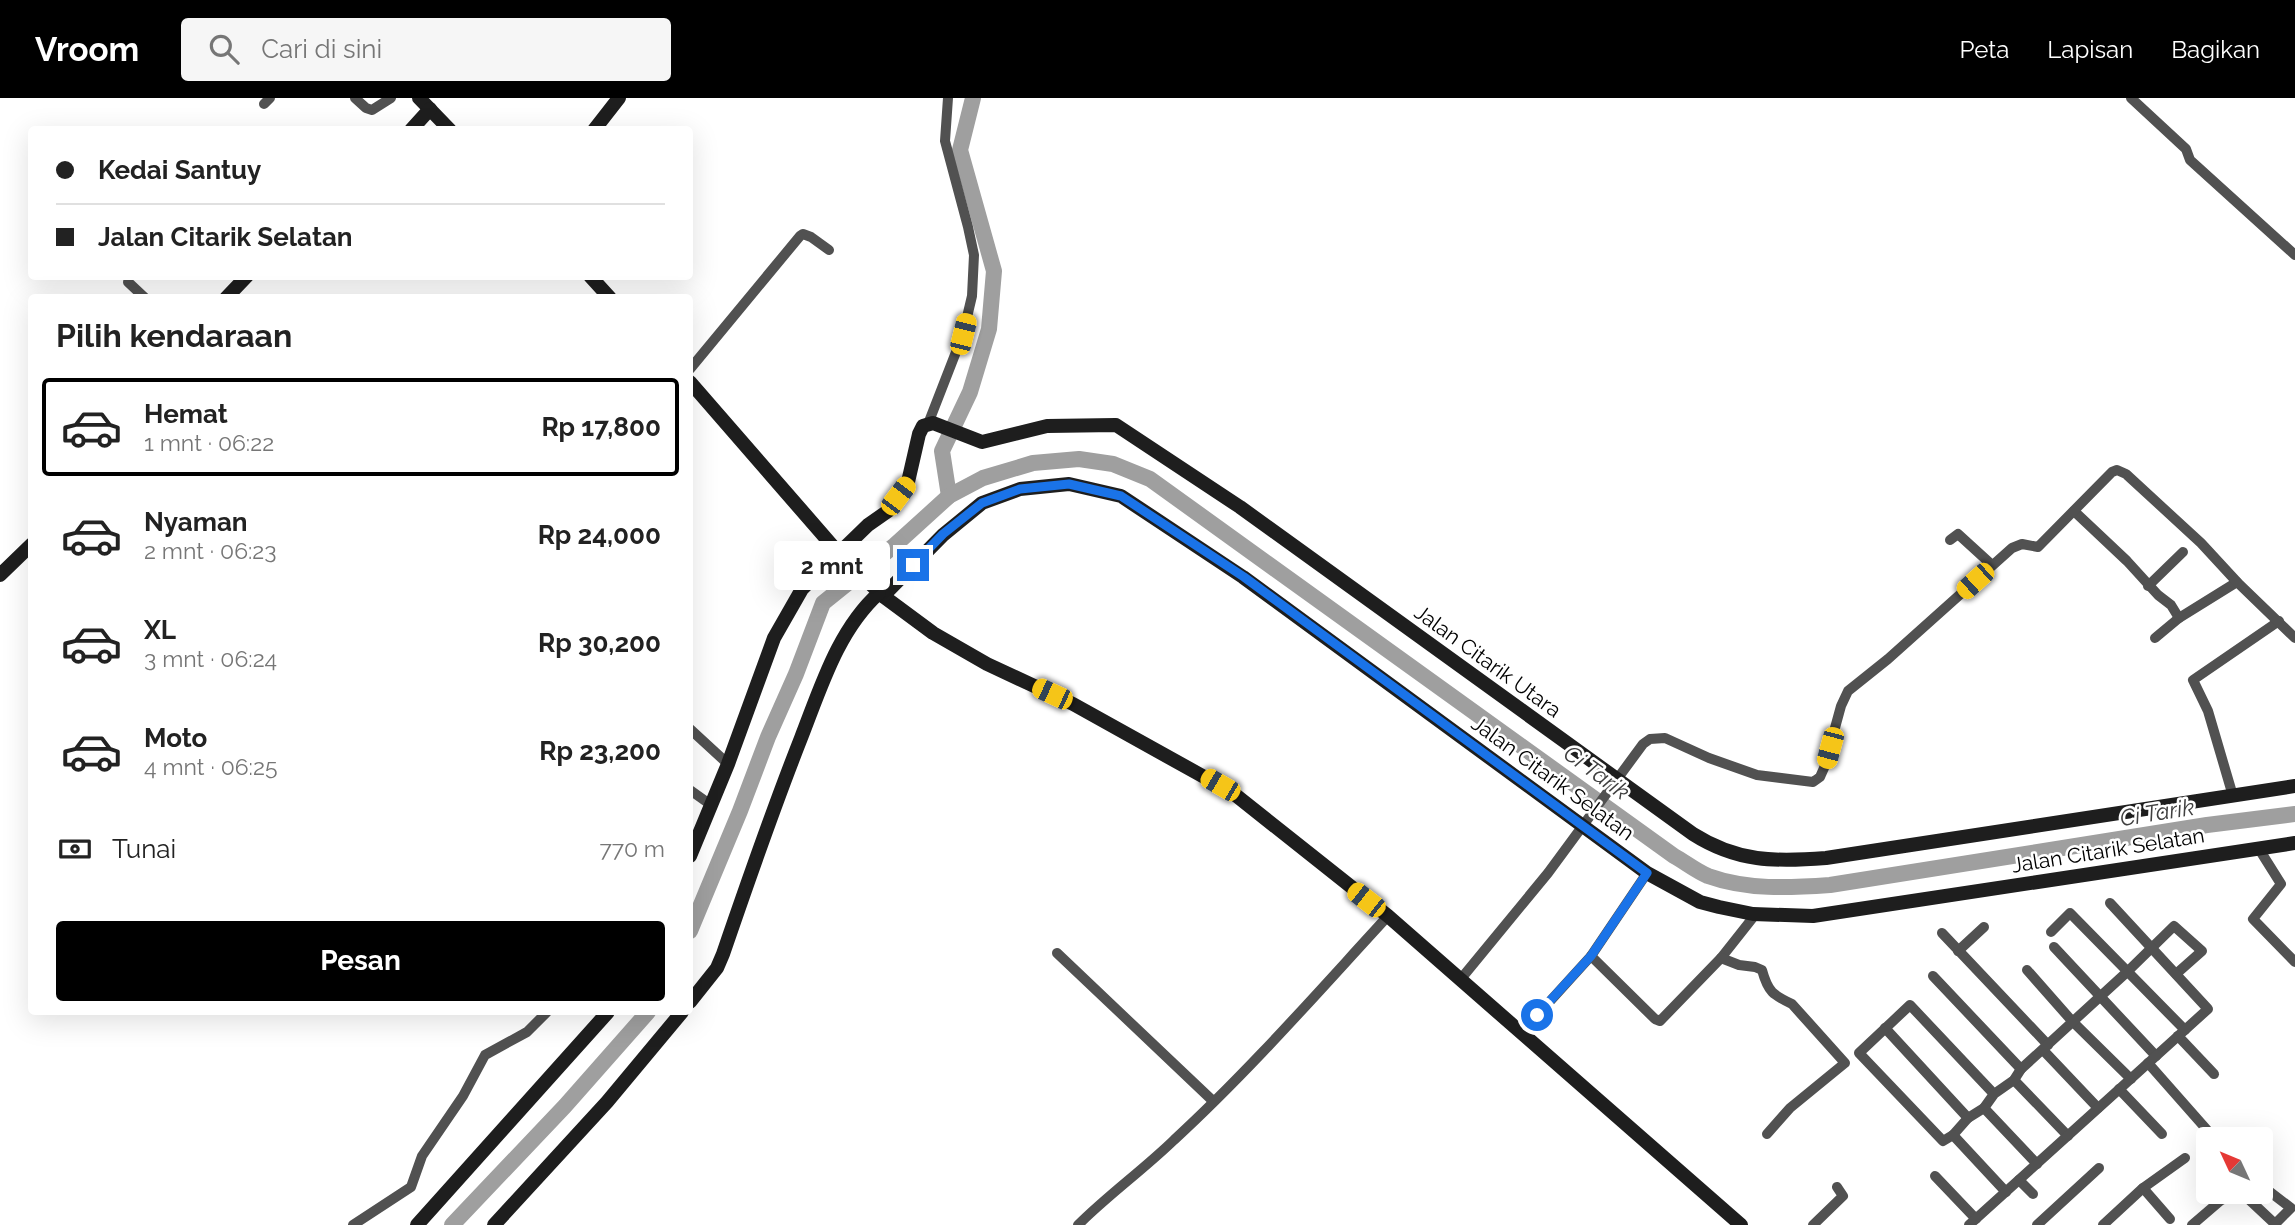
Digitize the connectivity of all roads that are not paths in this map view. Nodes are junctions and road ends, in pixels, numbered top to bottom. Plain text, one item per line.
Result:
1 (355, 98) edge
2 (391, 98) edge
3 (419, 98) edge
4 (619, 98) edge
5 (948, 98) edge
6 (2130, 98) edge
7 (430, 109) junction
8 (415, 126) edge
9 (446, 126) edge
10 (597, 126) edge
11 (829, 250) dead end
12 (2295, 255) edge
13 (243, 280) edge
14 (594, 280) edge
15 (128, 282) dead end
16 (141, 294) edge
17 (230, 294) edge
18 (606, 294) edge
19 (693, 365) edge
20 (693, 385) edge
21 (931, 423) junction
22 (2074, 511) junction
23 (1950, 540) dead end
24 (28, 548) edge
25 (2183, 552) dead end
26 (840, 555) junction
27 (1992, 565) junction
28 (0, 575) edge
29 (2237, 582) junction
30 (2148, 586) junction
31 (877, 591) junction
32 (2179, 618) junction
33 (2278, 621) junction
34 (2155, 638) dead end
35 (2295, 638) edge
36 (693, 732) edge
37 (729, 764) junction
38 (1615, 781) junction
39 (2295, 786) edge
40 (693, 792) edge
41 (2233, 796) junction
42 (711, 805) junction
43 (1584, 825) junction
44 (2295, 843) edge
45 (693, 849) edge
46 (2259, 849) junction
47 (1647, 873) junction
48 (2110, 903) dead end
49 (1755, 915) junction
50 (1388, 916) junction
51 (1984, 927) dead end
52 (2051, 932) dead end
53 (1942, 933) dead end
54 (2054, 947) dead end
55 (2151, 947) junction
56 (1958, 951) junction
57 (1057, 953) dead end
58 (1591, 956) junction
59 (1721, 958) junction
60 (2295, 962) edge
61 (2028, 970) dead end
62 (2127, 972) junction
63 (2176, 974) junction
64 (1933, 976) dead end
65 (1460, 980) junction
66 (2100, 997) junction
67 (693, 998) edge
68 (544, 1015) edge
69 (605, 1015) edge
70 (679, 1015) edge
71 (2072, 1021) junction
72 (1885, 1028) junction
73 (1522, 1032) junction
74 (2181, 1033) junction
75 (2045, 1047) junction
76 (2152, 1059) junction
77 (2021, 1069) junction
78 (2214, 1073) dead end
79 (2130, 1079) junction
80 (2014, 1080) junction
81 (2119, 1089) junction
82 (1994, 1094) junction
83 (1213, 1101) junction
84 (1984, 1108) junction
85 (2098, 1108) junction
86 (1968, 1118) junction
87 (2206, 1127) edge
88 (1768, 1134) dead end
89 (2162, 1134) dead end
90 (1953, 1135) junction
91 (2068, 1136) junction
92 (2185, 1158) dead end
93 (2037, 1164) junction
94 (2099, 1168) dead end
95 (1935, 1176) dead end
96 (2019, 1180) junction
97 (1837, 1187) dead end
98 (2143, 1188) junction
99 (2006, 1192) junction
100 (2033, 1194) dead end
101 (2273, 1194) edge
102 (2216, 1204) edge
103 (2251, 1204) edge
104 (2170, 1219) dead end
105 (1973, 1222) edge
106 (353, 1225) edge
107 (417, 1225) edge
108 (494, 1225) edge
109 (1078, 1225) edge
110 (1741, 1225) edge
111 (1813, 1225) edge
112 (2037, 1225) edge
113 (2102, 1225) edge
114 (2192, 1225) edge
115 (2275, 1225) edge

1 - 2 street
3 - 7 street
4 - 10 street
5 - 21 street
6 - 12 street
7 - 8 street
7 - 9 street
11 - 19 street
13 - 17 street
14 - 18 street
15 - 16 street
20 - 26 street
21 - 26 street
21 - 38 street, Jalan Citarik Utara
22 - 27 street
22 - 29 street
22 - 30 street
23 - 27 street
24 - 28 street
25 - 30 street
26 - 31 street
26 - 37 street
27 - 38 street
29 - 32 street
29 - 33 street
30 - 32 street
31 - 43 street, Jalan Citarik Selatan
31 - 50 street
31 - 67 street, Jalan Citarik Selatan
32 - 34 street
33 - 35 street
33 - 41 street
36 - 37 street
37 - 42 street
38 - 41 street, Jalan Citarik Utara
38 - 43 street
39 - 41 street, Jalan Citarik Utara
40 - 42 street
42 - 45 street
43 - 47 street, Jalan Citarik Selatan
43 - 65 street
44 - 46 street, Jalan Citarik Selatan
46 - 49 street, Jalan Citarik Selatan
46 - 60 street
47 - 49 street, Jalan Citarik Selatan
47 - 58 street
48 - 55 street
49 - 59 street
50 - 65 street
50 - 83 street
51 - 56 street
52 - 62 street
53 - 56 street
54 - 66 street
55 - 62 street
55 - 63 street
55 - 63 street
56 - 75 street
57 - 83 street
58 - 59 street
58 - 73 street
59 - 88 street
61 - 71 street
62 - 66 street
62 - 74 street
63 - 74 street
64 - 77 street
65 - 73 street
66 - 71 street
66 - 76 street
68 - 106 street
69 - 107 street
70 - 108 street
71 - 75 street
71 - 79 street
72 - 82 street
72 - 86 street
72 - 90 street
73 - 110 street
74 - 76 street
74 - 78 street
75 - 77 street
75 - 85 street
76 - 79 street
76 - 87 street
77 - 80 street
79 - 81 street
80 - 82 street
80 - 91 street
81 - 85 street
81 - 89 street
82 - 84 street
83 - 109 street
84 - 86 street
84 - 93 street
85 - 91 street
86 - 90 street
90 - 99 street
91 - 93 street
92 - 98 street
93 - 96 street
94 - 112 street
95 - 105 street
96 - 99 street
96 - 100 street
97 - 111 street
98 - 104 street
98 - 113 street
99 - 105 street
101 - 115 street
102 - 114 street
103 - 115 street

